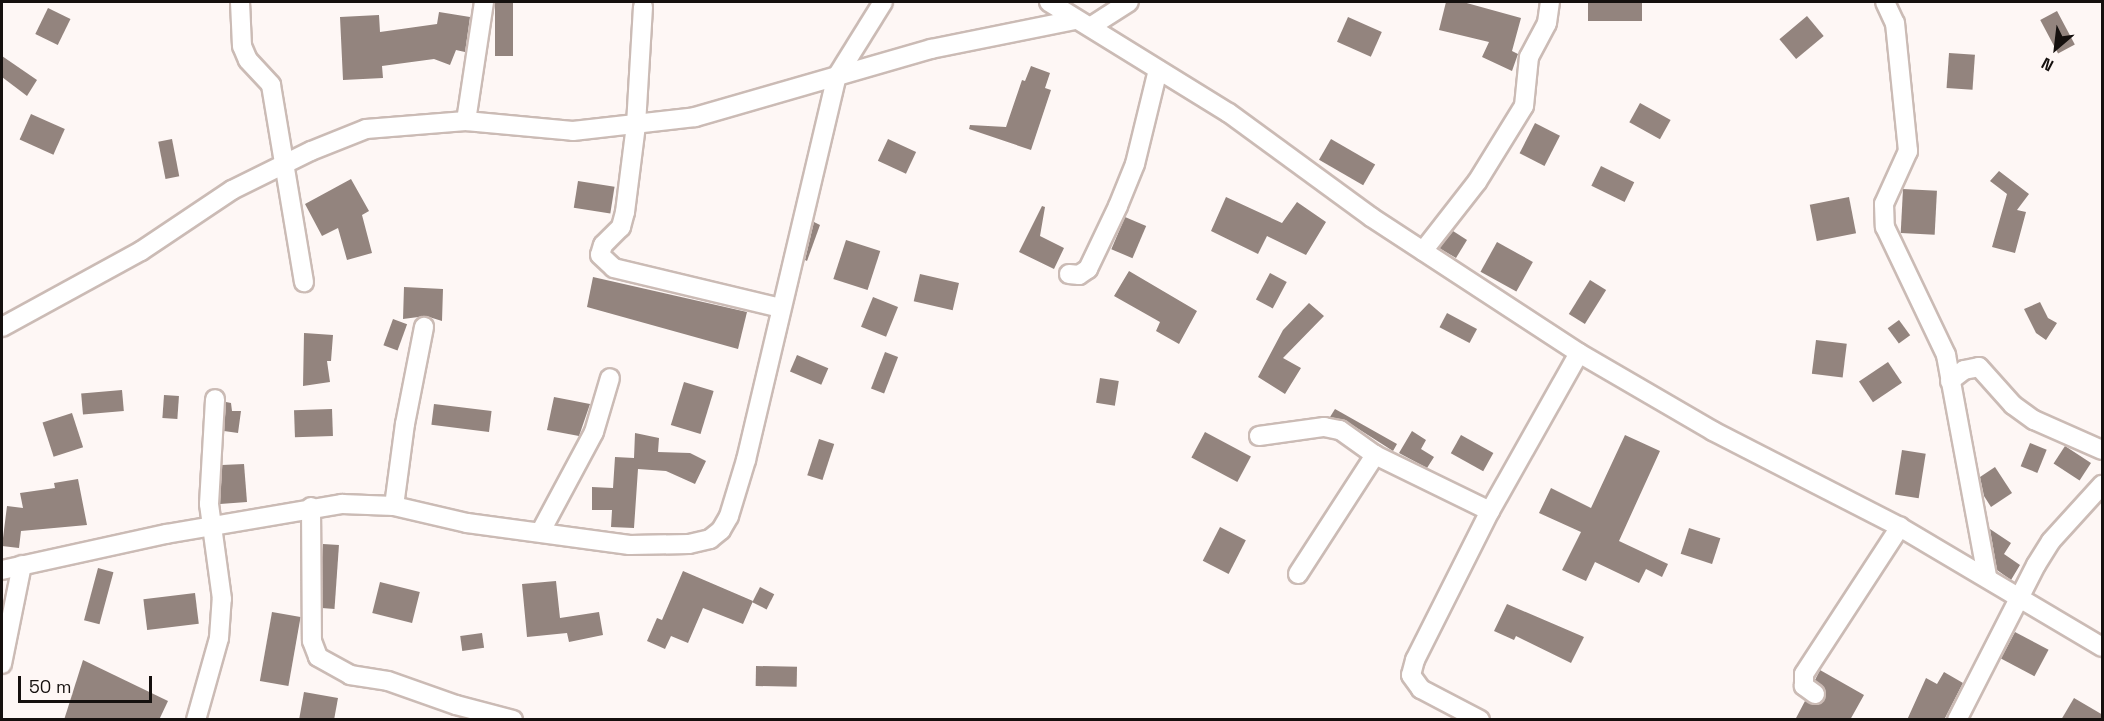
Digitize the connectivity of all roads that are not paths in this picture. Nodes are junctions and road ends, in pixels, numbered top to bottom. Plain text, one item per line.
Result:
1 (240, 2) edge
2 (484, 2) edge
3 (884, 2) edge
4 (1049, 2) edge
5 (1550, 2) edge
6 (1885, 2) edge
7 (1123, 5) edge
8 (644, 7) dead end
9 (1082, 23) junction
10 (1111, 41) junction
11 (1158, 70) junction
12 (837, 76) junction
13 (466, 121) junction
14 (636, 125) junction
15 (284, 167) junction
16 (1423, 251) junction
17 (1069, 274) dead end
18 (304, 282) dead end
19 (780, 308) junction
20 (2, 327) edge
21 (424, 327) dead end
22 (1580, 353) junction
23 (610, 378) dead end
24 (1950, 381) junction
25 (215, 399) dead end
26 (1259, 436) dead end
27 (2103, 450) edge
28 (1375, 455) junction
29 (2103, 485) edge
30 (394, 506) junction
31 (311, 507) junction
32 (1490, 511) junction
33 (213, 527) junction
34 (1900, 527) junction
35 (541, 531) junction
36 (22, 565) junction
37 (2, 570) edge
38 (1298, 574) dead end
39 (1988, 576) junction
40 (2021, 598) junction
41 (2103, 647) edge
42 (2, 664) edge
43 (1815, 694) dead end
44 (196, 720) edge
45 (513, 720) edge
46 (1480, 720) edge
47 (1957, 720) edge

1 - 15 street
2 - 13 street
3 - 12 street
4 - 9 street
5 - 16 street
6 - 24 street
7 - 9 street
7 - 10 street
8 - 14 street
9 - 10 street
9 - 12 street
10 - 11 street
11 - 16 street
11 - 17 street
12 - 14 street
12 - 19 street
13 - 14 street
13 - 15 street
14 - 19 street
15 - 18 street
15 - 20 street
16 - 22 street
19 - 35 street
21 - 30 street
22 - 32 street
22 - 34 street
23 - 35 street
24 - 27 street
24 - 39 street
25 - 33 street
26 - 28 street
28 - 32 street
28 - 38 street
29 - 40 street
30 - 31 street
30 - 35 street
31 - 33 street
31 - 45 street
32 - 46 street
33 - 36 street
33 - 44 street
34 - 39 street
34 - 43 street
36 - 37 street
36 - 42 street
39 - 40 street
40 - 41 street
40 - 47 street

